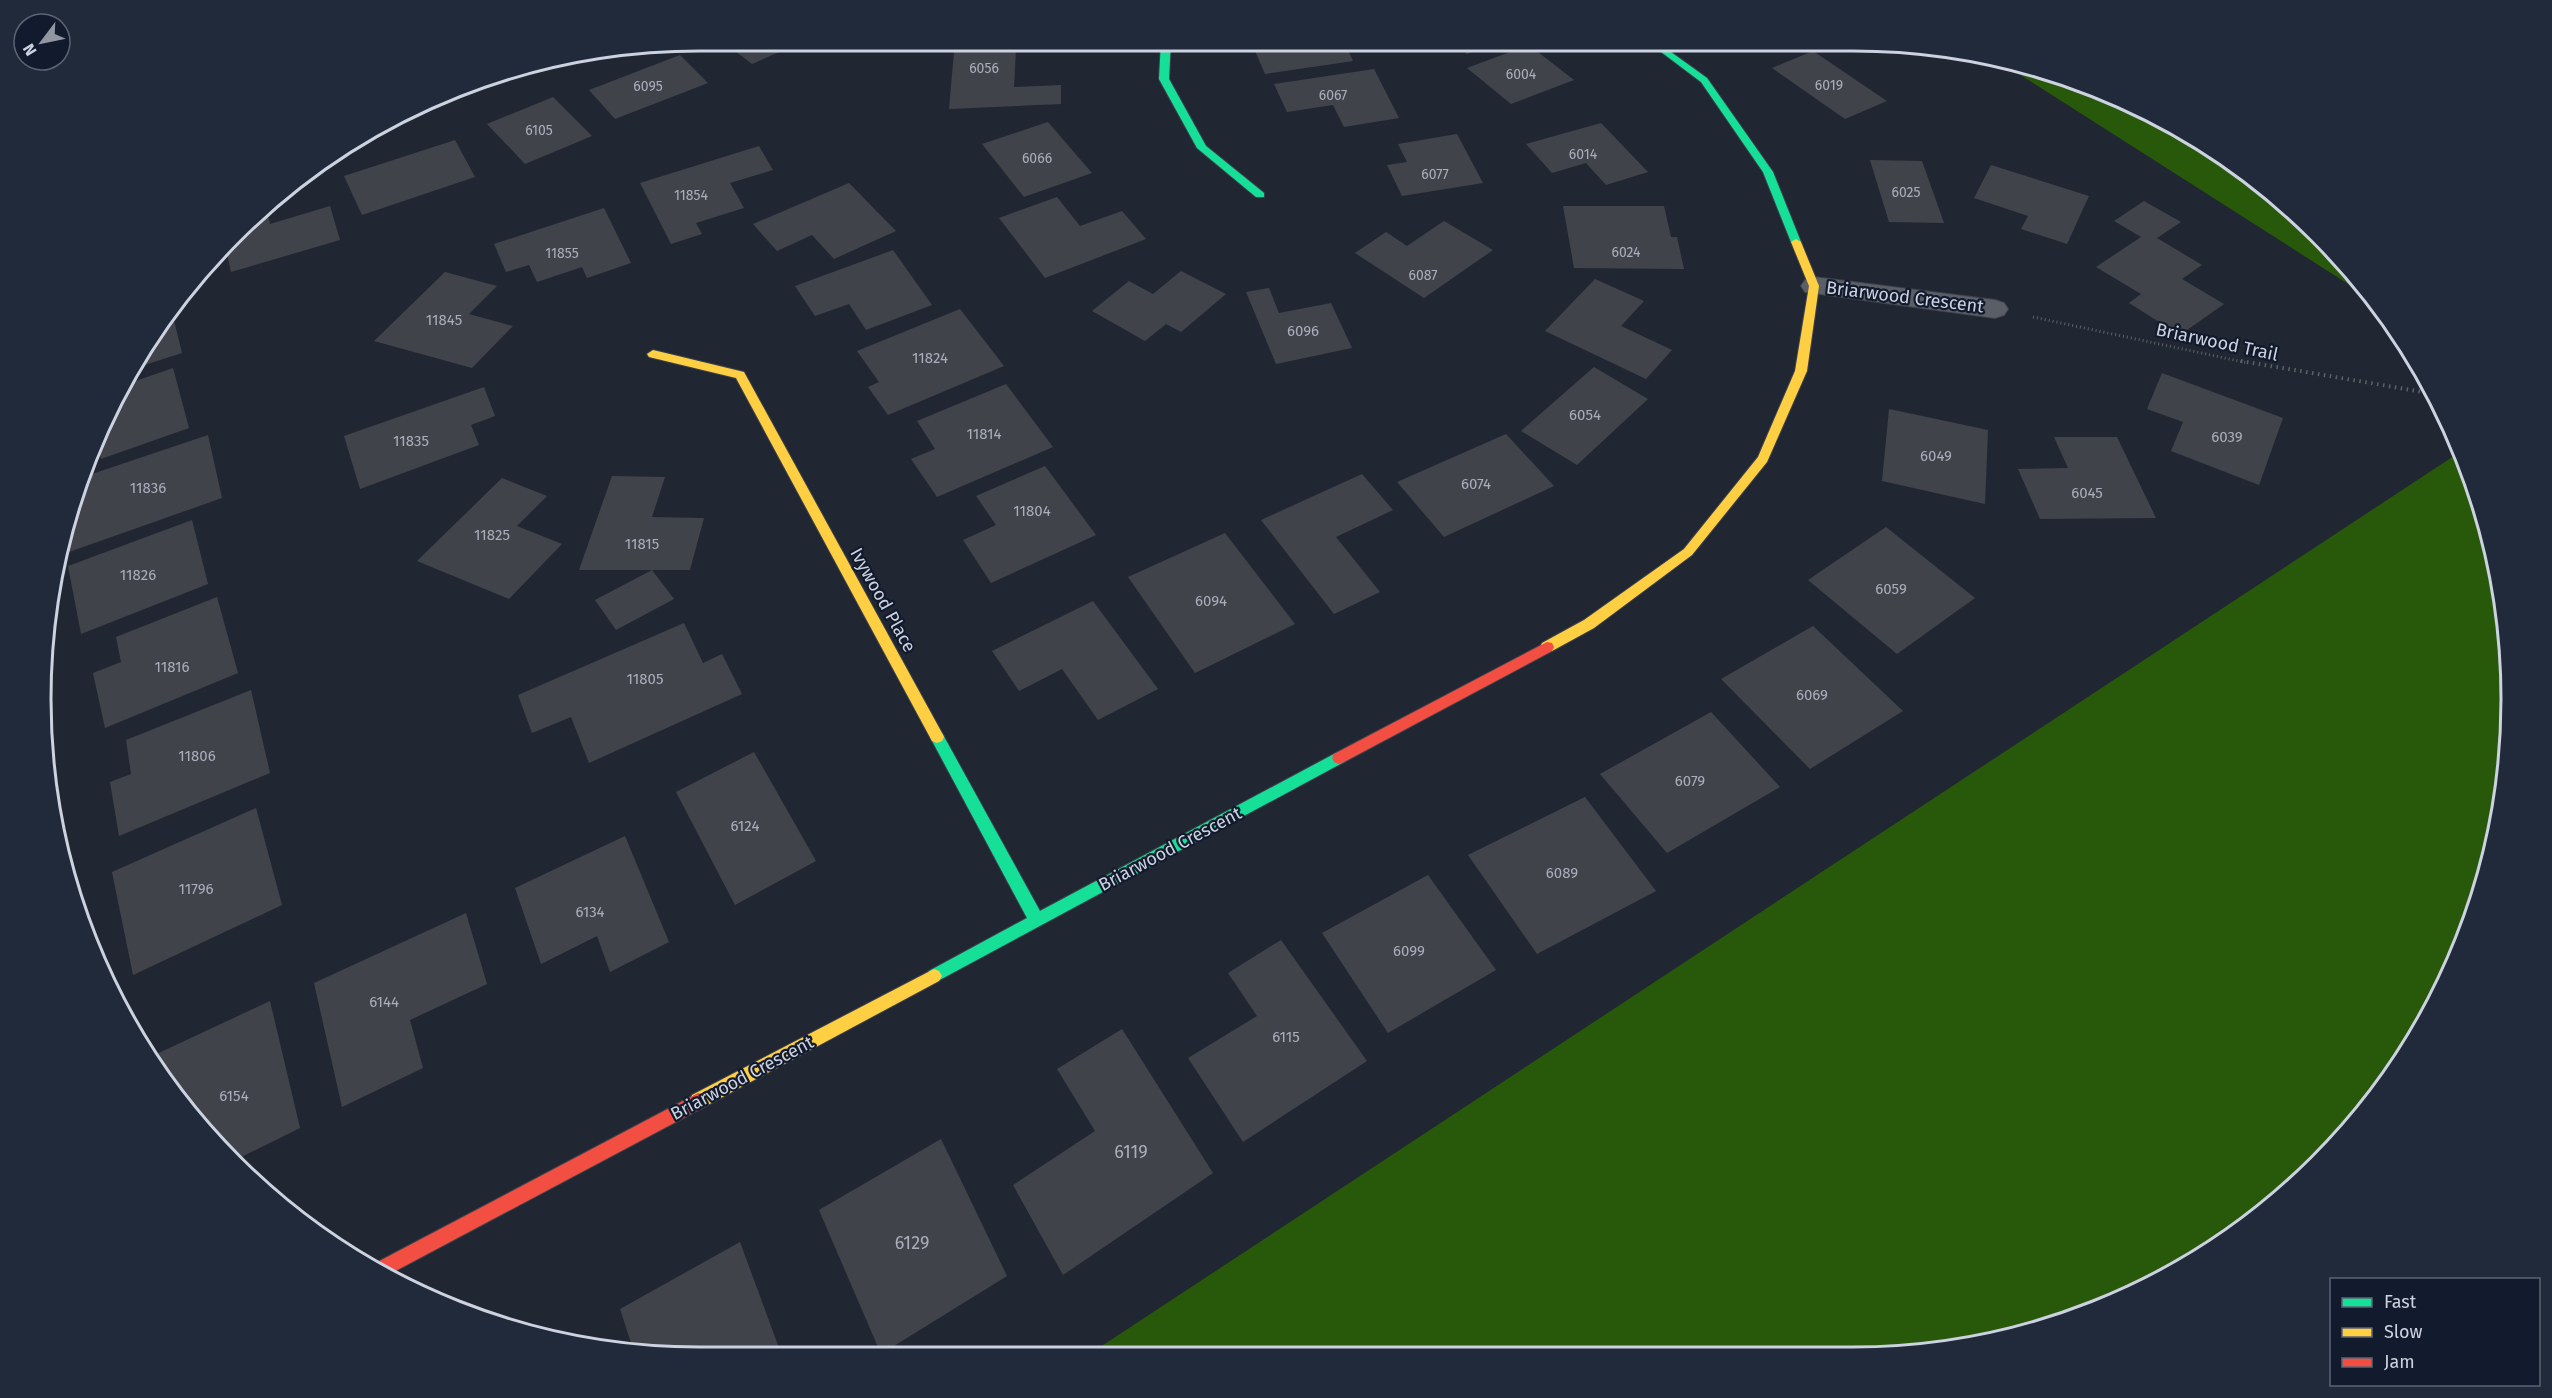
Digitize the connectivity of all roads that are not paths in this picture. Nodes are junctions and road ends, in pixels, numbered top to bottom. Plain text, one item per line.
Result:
1 (1165, 51) edge
2 (1664, 51) edge
3 (1260, 195) dead end
4 (1814, 286) junction
5 (1995, 309) road end
6 (653, 354) dead end
7 (1037, 921) junction
8 (387, 1266) edge

1 - 3 street
2 - 4 street, Briarwood Crescent
4 - 5 street, Briarwood Crescent
4 - 7 street, Briarwood Crescent
6 - 7 street, Ivywood Place
7 - 8 street, Briarwood Crescent

